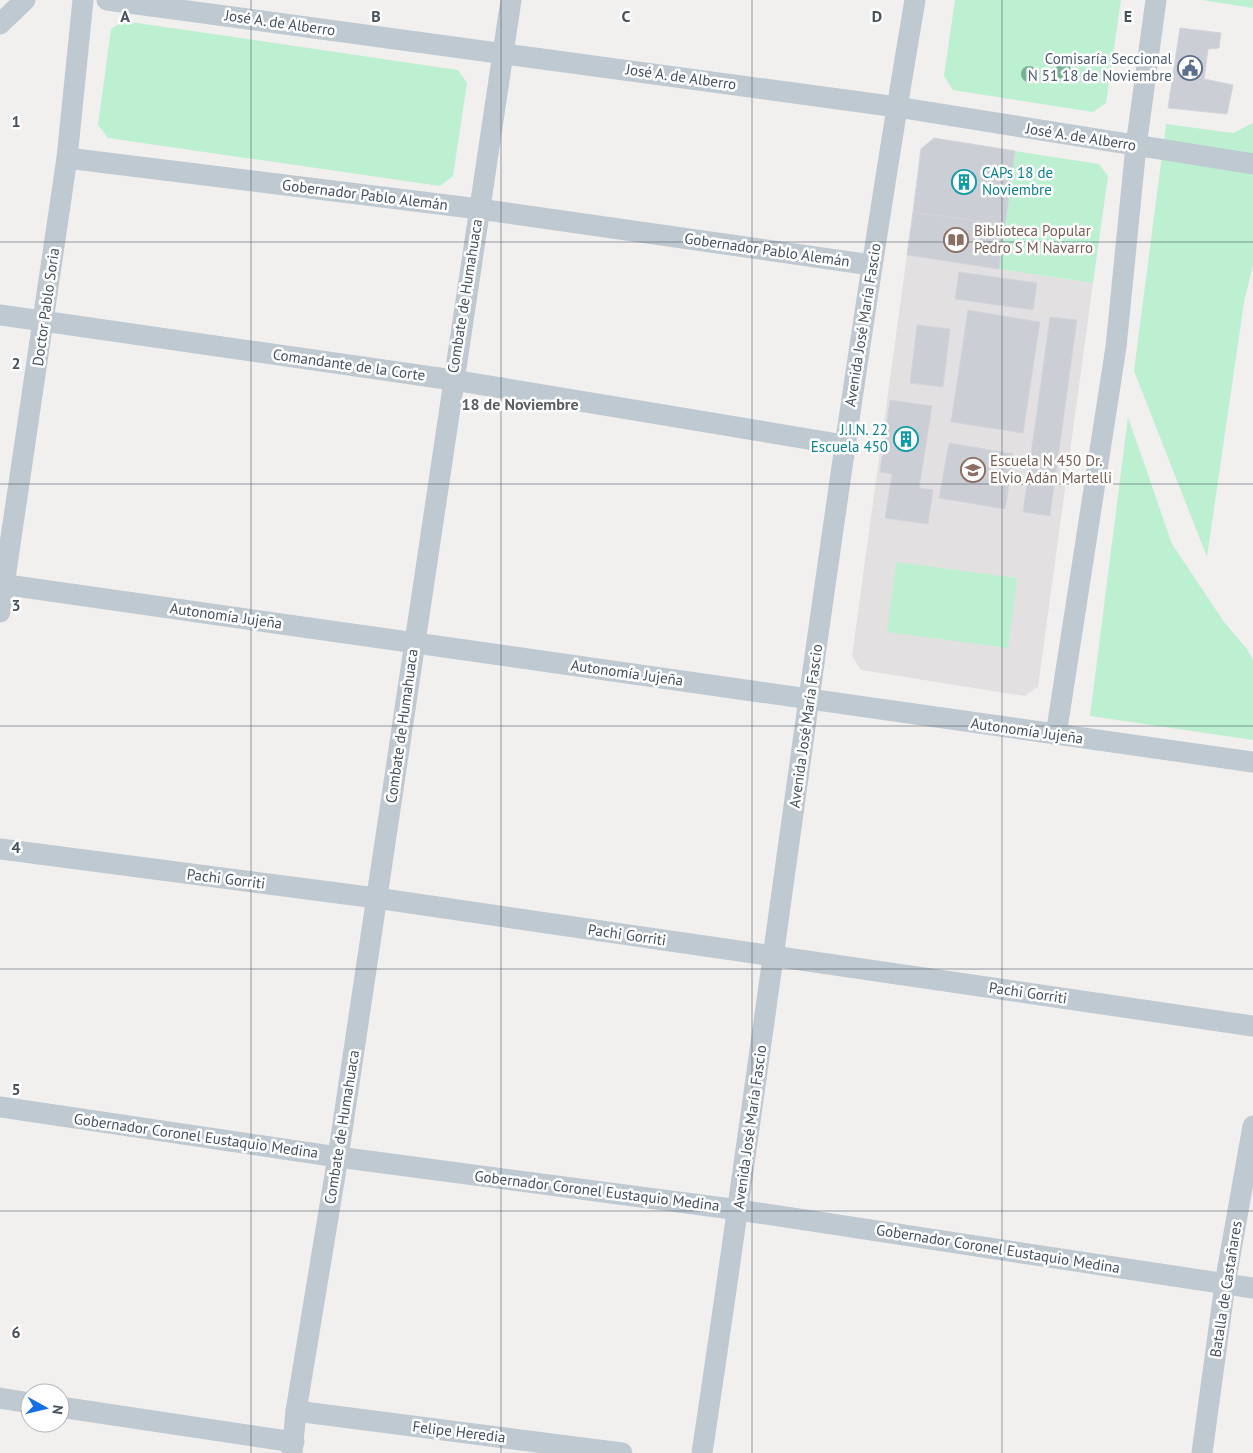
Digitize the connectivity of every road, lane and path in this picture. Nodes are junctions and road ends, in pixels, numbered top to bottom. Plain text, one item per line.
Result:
1 (25, 0) edge
2 (83, 0) edge
3 (108, 0) edge
4 (511, 0) edge
5 (915, 0) edge
6 (1156, 0) edge
7 (0, 24) edge
8 (505, 54) junction
9 (897, 107) junction
10 (1136, 146) junction
11 (67, 158) junction
12 (1253, 164) edge
13 (478, 209) junction
14 (871, 265) junction
15 (0, 315) edge
16 (44, 321) junction
17 (453, 380) junction
18 (844, 445) junction
19 (2, 585) edge
20 (0, 612) edge
21 (414, 643) junction
22 (810, 699) junction
23 (1056, 735) junction
24 (1253, 762) edge
25 (0, 849) edge
26 (376, 898) junction
27 (773, 956) junction
28 (1253, 1026) edge
29 (0, 1107) edge
30 (1253, 1126) edge
31 (338, 1157) junction
32 (739, 1210) junction
33 (1225, 1284) junction
34 (1253, 1288) edge
35 (0, 1398) edge
36 (20, 1401) edge
37 (70, 1409) edge
38 (296, 1412) junction
39 (293, 1448) edge
40 (622, 1453) edge
41 (702, 1453) edge
42 (1202, 1453) edge

1 - 7 street
2 - 11 street, Doctor Pablo Soria
3 - 8 street, José A. de Alberro
4 - 8 street, Combate de Humahuaca
5 - 9 street, Avenida José María Fascio
6 - 10 street
8 - 9 street, José A. de Alberro
8 - 13 street, Combate de Humahuaca
9 - 10 street, José A. de Alberro
9 - 14 street, Avenida José María Fascio
10 - 12 street, José A. de Alberro
10 - 23 street
11 - 13 street, Gobernador Pablo Alemán
11 - 16 street, Doctor Pablo Soria
13 - 14 street, Gobernador Pablo Alemán
13 - 17 street, Combate de Humahuaca
14 - 18 street, Avenida José María Fascio
15 - 16 street, Comandante de la Corte
16 - 17 street, Comandante de la Corte
16 - 19 street, Doctor Pablo Soria
17 - 18 street, Comandante de la Corte
17 - 21 street, Combate de Humahuaca
18 - 22 street, Avenida José María Fascio
19 - 20 street, Doctor Pablo Soria
19 - 21 street, Autonomía Jujeña
21 - 22 street, Autonomía Jujeña
21 - 26 street, Combate de Humahuaca
22 - 23 street, Autonomía Jujeña
22 - 27 street, Avenida José María Fascio
23 - 24 street, Autonomía Jujeña
25 - 26 street, Pachi Gorriti
26 - 27 street, Pachi Gorriti
26 - 31 street, Combate de Humahuaca
27 - 28 street, Pachi Gorriti
27 - 32 street, Avenida José María Fascio
29 - 31 street, Gobernador Coronel Eustaquio Medina
30 - 33 street, Batalla de Castañares
31 - 32 street, Gobernador Coronel Eustaquio Medina
31 - 38 street, Combate de Humahuaca
32 - 33 street, Gobernador Coronel Eustaquio Medina
32 - 41 street, Avenida José María Fascio
33 - 34 street, Gobernador Coronel Eustaquio Medina
33 - 42 street, Batalla de Castañares
35 - 36 street
37 - 39 street
38 - 39 street, Combate de Humahuaca
38 - 40 street, Felipe Heredia

